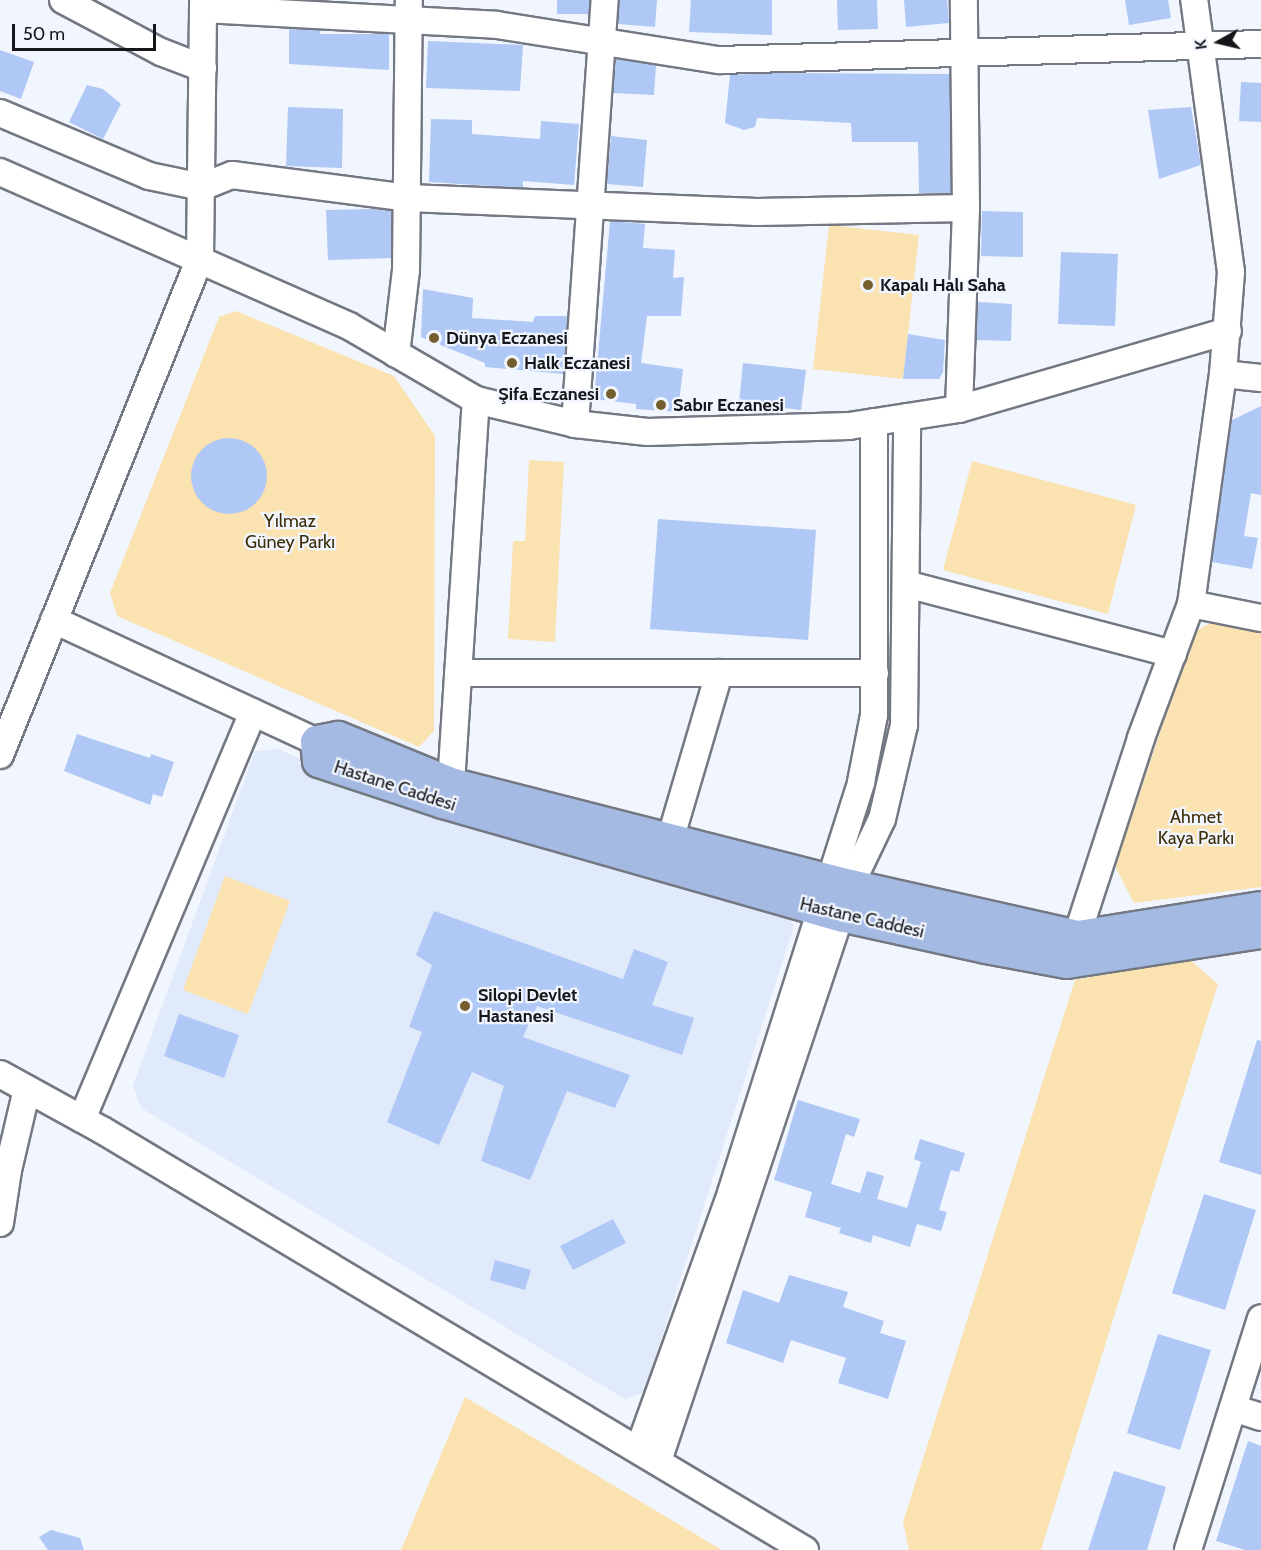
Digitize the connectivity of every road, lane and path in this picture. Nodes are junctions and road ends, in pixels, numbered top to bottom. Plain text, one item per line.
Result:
1 (63, 0) edge
2 (605, 0) edge
3 (964, 0) edge
4 (1194, 0) edge
5 (203, 4) edge
6 (408, 10) edge
7 (602, 41) junction
8 (1203, 43) junction
9 (1261, 44) edge
10 (965, 54) junction
11 (203, 68) junction
12 (0, 113) edge
13 (0, 172) edge
14 (202, 187) junction
15 (408, 198) junction
16 (589, 205) junction
17 (966, 208) junction
18 (200, 258) junction
19 (1228, 332) junction
20 (396, 354) junction
21 (1223, 374) junction
22 (1261, 378) edge
23 (476, 400) junction
24 (959, 409) junction
25 (907, 417) junction
26 (874, 422) junction
27 (575, 424) junction
28 (906, 584) junction
29 (1191, 604) junction
30 (1261, 618) edge
31 (54, 620) junction
32 (1173, 654) junction
33 (458, 672) junction
34 (719, 673) junction
35 (875, 673) junction
36 (253, 712) junction
37 (317, 742) joint
38 (0, 755) edge
39 (447, 793) junction
40 (670, 840) junction
41 (836, 898) junction
42 (1261, 908) edge
43 (1261, 932) edge
44 (1072, 950) junction
45 (0, 1074) edge
46 (27, 1089) junction
47 (82, 1119) junction
48 (0, 1223) edge
49 (1261, 1318) edge
50 (1233, 1408) junction
51 (1261, 1417) edge
52 (649, 1455) junction
53 (805, 1550) edge
54 (1188, 1550) edge

1 - 11 street
2 - 7 street
3 - 10 street
4 - 8 street
5 - 6 street
5 - 11 street
6 - 7 street
6 - 15 street
7 - 10 street
7 - 16 street
8 - 9 street
8 - 10 street
8 - 19 street
10 - 17 street
11 - 14 street
12 - 14 street
13 - 18 street
14 - 15 street
14 - 18 street
15 - 16 street
15 - 20 street
16 - 17 street
16 - 27 street
17 - 24 street
18 - 20 street
18 - 31 street
19 - 21 street
19 - 24 street
20 - 23 street
21 - 22 street
21 - 29 street
23 - 27 street
23 - 33 street
24 - 25 street
25 - 26 street
25 - 28 street
26 - 27 street
26 - 35 street
28 - 32 street
28 - 41 street
29 - 30 street
29 - 32 street
31 - 36 street
31 - 38 street
32 - 44 street
33 - 34 street
33 - 39 street
34 - 35 street
34 - 40 street
35 - 41 street
36 - 37 street
36 - 47 street
37 - 39 main road, Hastane Caddesi
39 - 40 main road, Hastane Caddesi
39 - 41 main road, Hastane Caddesi
40 - 41 main road, Hastane Caddesi
41 - 44 main road, Hastane Caddesi
41 - 52 street
42 - 44 main road, Hastane Caddesi
43 - 44 main road, Hastane Caddesi
45 - 46 street
46 - 47 street
46 - 48 street
47 - 52 street
49 - 50 street
50 - 51 street
50 - 54 street
52 - 53 street

